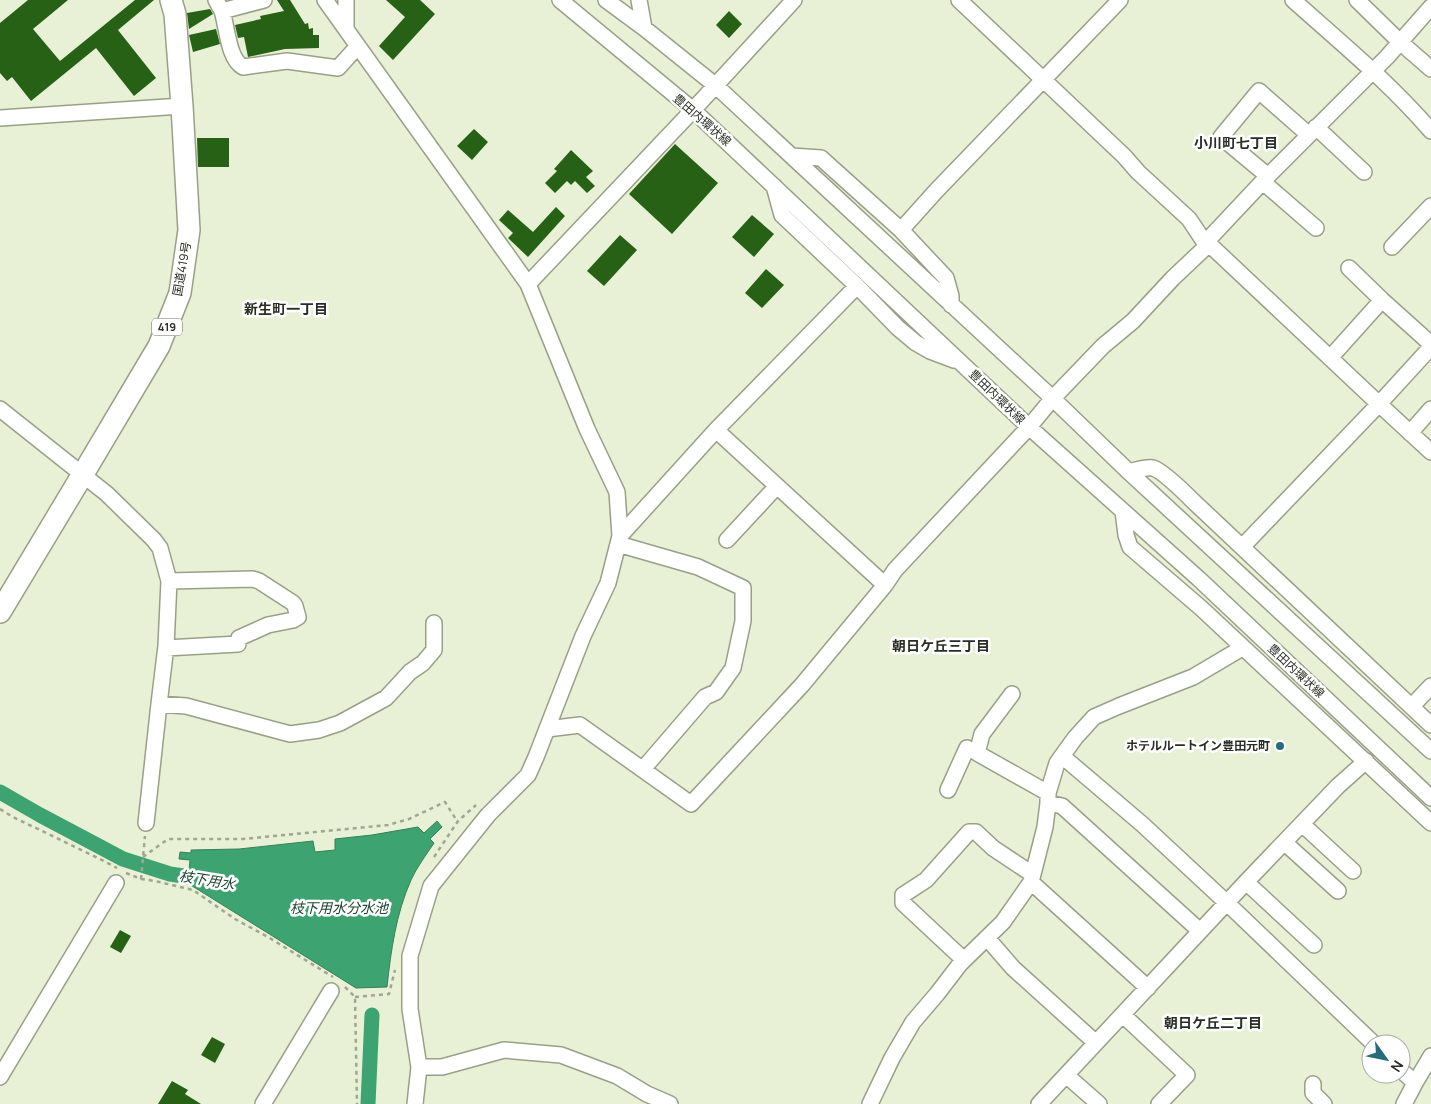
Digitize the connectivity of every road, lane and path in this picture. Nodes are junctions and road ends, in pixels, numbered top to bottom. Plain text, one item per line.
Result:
1 (172, 0) edge
2 (264, 0) edge
3 (325, 0) edge
4 (346, 0) edge
5 (560, 0) edge
6 (606, 0) edge
7 (639, 0) edge
8 (794, 0) edge
9 (959, 0) edge
10 (1120, 0) edge
11 (1293, 0) edge
12 (1357, 0) edge
13 (219, 6) edge
14 (1431, 7) edge
15 (644, 28) junction
16 (346, 30) junction
17 (1400, 42) junction
18 (358, 46) junction
19 (1431, 69) edge
20 (1372, 70) junction
21 (1044, 79) junction
22 (715, 85) junction
23 (182, 106) junction
24 (693, 110) junction
25 (0, 118) edge
26 (1312, 131) junction
27 (1431, 131) edge
28 (792, 156) junction
29 (1364, 172) dead end
30 (1265, 179) junction
31 (773, 184) junction
32 (1431, 206) edge
33 (1316, 228) dead end
34 (901, 230) junction
35 (1207, 243) junction
36 (1392, 247) dead end
37 (1349, 268) dead end
38 (528, 284) junction
39 (857, 286) junction
40 (1382, 300) junction
41 (951, 304) junction
42 (1431, 346) edge
43 (1330, 358) junction
44 (962, 363) junction
45 (1053, 398) junction
46 (1379, 404) junction
47 (0, 409) edge
48 (1431, 409) edge
49 (1029, 427) junction
50 (716, 430) junction
51 (1410, 432) junction
52 (1431, 452) edge
53 (1129, 472) junction
54 (83, 474) junction
55 (777, 486) junction
56 (1123, 511) junction
57 (619, 540) junction
58 (727, 540) dead end
59 (1242, 547) junction
60 (169, 581) junction
61 (1280, 583) junction
62 (885, 585) junction
63 (0, 612) edge
64 (1290, 621) junction
65 (434, 623) dead end
66 (1310, 640) junction
67 (1346, 645) junction
68 (166, 648) junction
69 (1242, 648) junction
70 (1431, 686) edge
71 (1287, 689) junction
72 (1012, 694) dead end
73 (1322, 695) junction
74 (159, 704) junction
75 (1412, 706) junction
76 (1431, 725) edge
77 (547, 729) junction
78 (967, 748) junction
79 (1431, 750) edge
80 (1062, 756) junction
81 (1366, 761) junction
82 (643, 769) junction
83 (948, 790) dead end
84 (1048, 798) junction
85 (1431, 798) edge
86 (479, 803) dead end
87 (0, 809) edge
88 (458, 821) junction
89 (146, 823) dead end
90 (1431, 823) edge
91 (1302, 824) junction
92 (1285, 842) junction
93 (144, 851) dead end
94 (143, 857) junction
95 (431, 862) dead end
96 (1353, 871) dead end
97 (1031, 878) junction
98 (141, 879) junction
99 (1246, 882) junction
100 (116, 883) dead end
101 (1338, 891) dead end
102 (1227, 903) junction
103 (1200, 932) junction
104 (987, 938) junction
105 (1314, 945) dead end
106 (964, 960) junction
107 (397, 963) dead end
108 (337, 986) junction
109 (1148, 988) junction
110 (355, 997) junction
111 (1123, 1015) junction
112 (1364, 1034) edge
113 (1096, 1043) junction
114 (1431, 1056) edge
115 (419, 1067) junction
116 (1066, 1075) junction
117 (0, 1077) edge
118 (1411, 1079) edge
119 (1414, 1082) junction
120 (1313, 1084) dead end
121 (263, 1104) edge
122 (357, 1104) edge
123 (415, 1104) edge
124 (670, 1104) edge
125 (870, 1104) edge
126 (1039, 1104) edge
127 (1099, 1104) edge
128 (1159, 1104) edge
129 (1324, 1104) edge
130 (1404, 1104) edge

1 - 23 highway, 国道419号 / 419
2 - 13 street
3 - 16 street
4 - 16 street
5 - 24 street, 豊田内環状線
6 - 15 street
7 - 15 street
8 - 22 street
9 - 21 street
10 - 21 street
11 - 20 street
12 - 17 street
13 - 18 street
14 - 17 street
15 - 22 street
16 - 18 street
17 - 19 street
17 - 20 street
18 - 38 street
20 - 26 street
20 - 27 street
21 - 34 street
21 - 35 street
22 - 24 street
22 - 28 street
23 - 25 street
23 - 54 highway, 国道419号 / 419
24 - 31 street, 豊田内環状線
24 - 38 street
26 - 29 street
26 - 30 street
26 - 30 street
28 - 34 street
28 - 41 street
30 - 33 street
30 - 35 street
31 - 39 street
31 - 44 street, 豊田内環状線
32 - 36 street
34 - 41 street
35 - 43 street
35 - 45 street
37 - 40 street
38 - 57 street
39 - 44 street
39 - 50 street
40 - 42 street
40 - 43 street
41 - 45 street
42 - 46 street
43 - 46 street
44 - 49 street, 豊田内環状線
45 - 49 street
45 - 53 street
46 - 51 street
46 - 59 street
47 - 54 street
48 - 51 street
49 - 56 street, 豊田内環状線
49 - 62 street
50 - 55 street
50 - 57 street
51 - 52 street
53 - 59 street
53 - 64 street
54 - 60 street
54 - 63 highway, 国道419号 / 419
55 - 58 street
55 - 62 street
56 - 69 street
56 - 73 street, 豊田内環状線
57 - 77 street
57 - 82 street
59 - 61 street
60 - 68 street
60 - 68 street
61 - 64 street
61 - 67 street
62 - 82 street
64 - 66 street
65 - 74 street
66 - 67 street
66 - 79 street
67 - 75 street
68 - 74 street
69 - 71 street
69 - 80 street
70 - 75 street
71 - 73 street
71 - 81 street
72 - 78 street
73 - 85 street, 豊田内環状線
74 - 89 street
75 - 76 street
77 - 82 street
77 - 115 street
78 - 83 street
78 - 84 street
80 - 84 street
80 - 102 street
81 - 90 street
81 - 91 street
84 - 97 street
84 - 103 street
86 - 88 path
87 - 98 path
88 - 94 path
88 - 95 path
91 - 92 street
91 - 96 street
92 - 99 street
92 - 101 street
93 - 94 path
94 - 98 path
97 - 104 street
97 - 106 street
97 - 109 street
98 - 108 path
99 - 102 street
99 - 105 street
100 - 117 street
102 - 103 street
102 - 112 street
103 - 109 street
104 - 106 street
104 - 113 street
106 - 125 street
107 - 110 path
108 - 110 path
108 - 121 street
109 - 111 street
110 - 122 path
111 - 113 street
111 - 128 street
113 - 116 street
114 - 119 street
115 - 123 street
115 - 124 street
116 - 126 street
116 - 127 street
118 - 119 street
119 - 130 street
120 - 129 street

